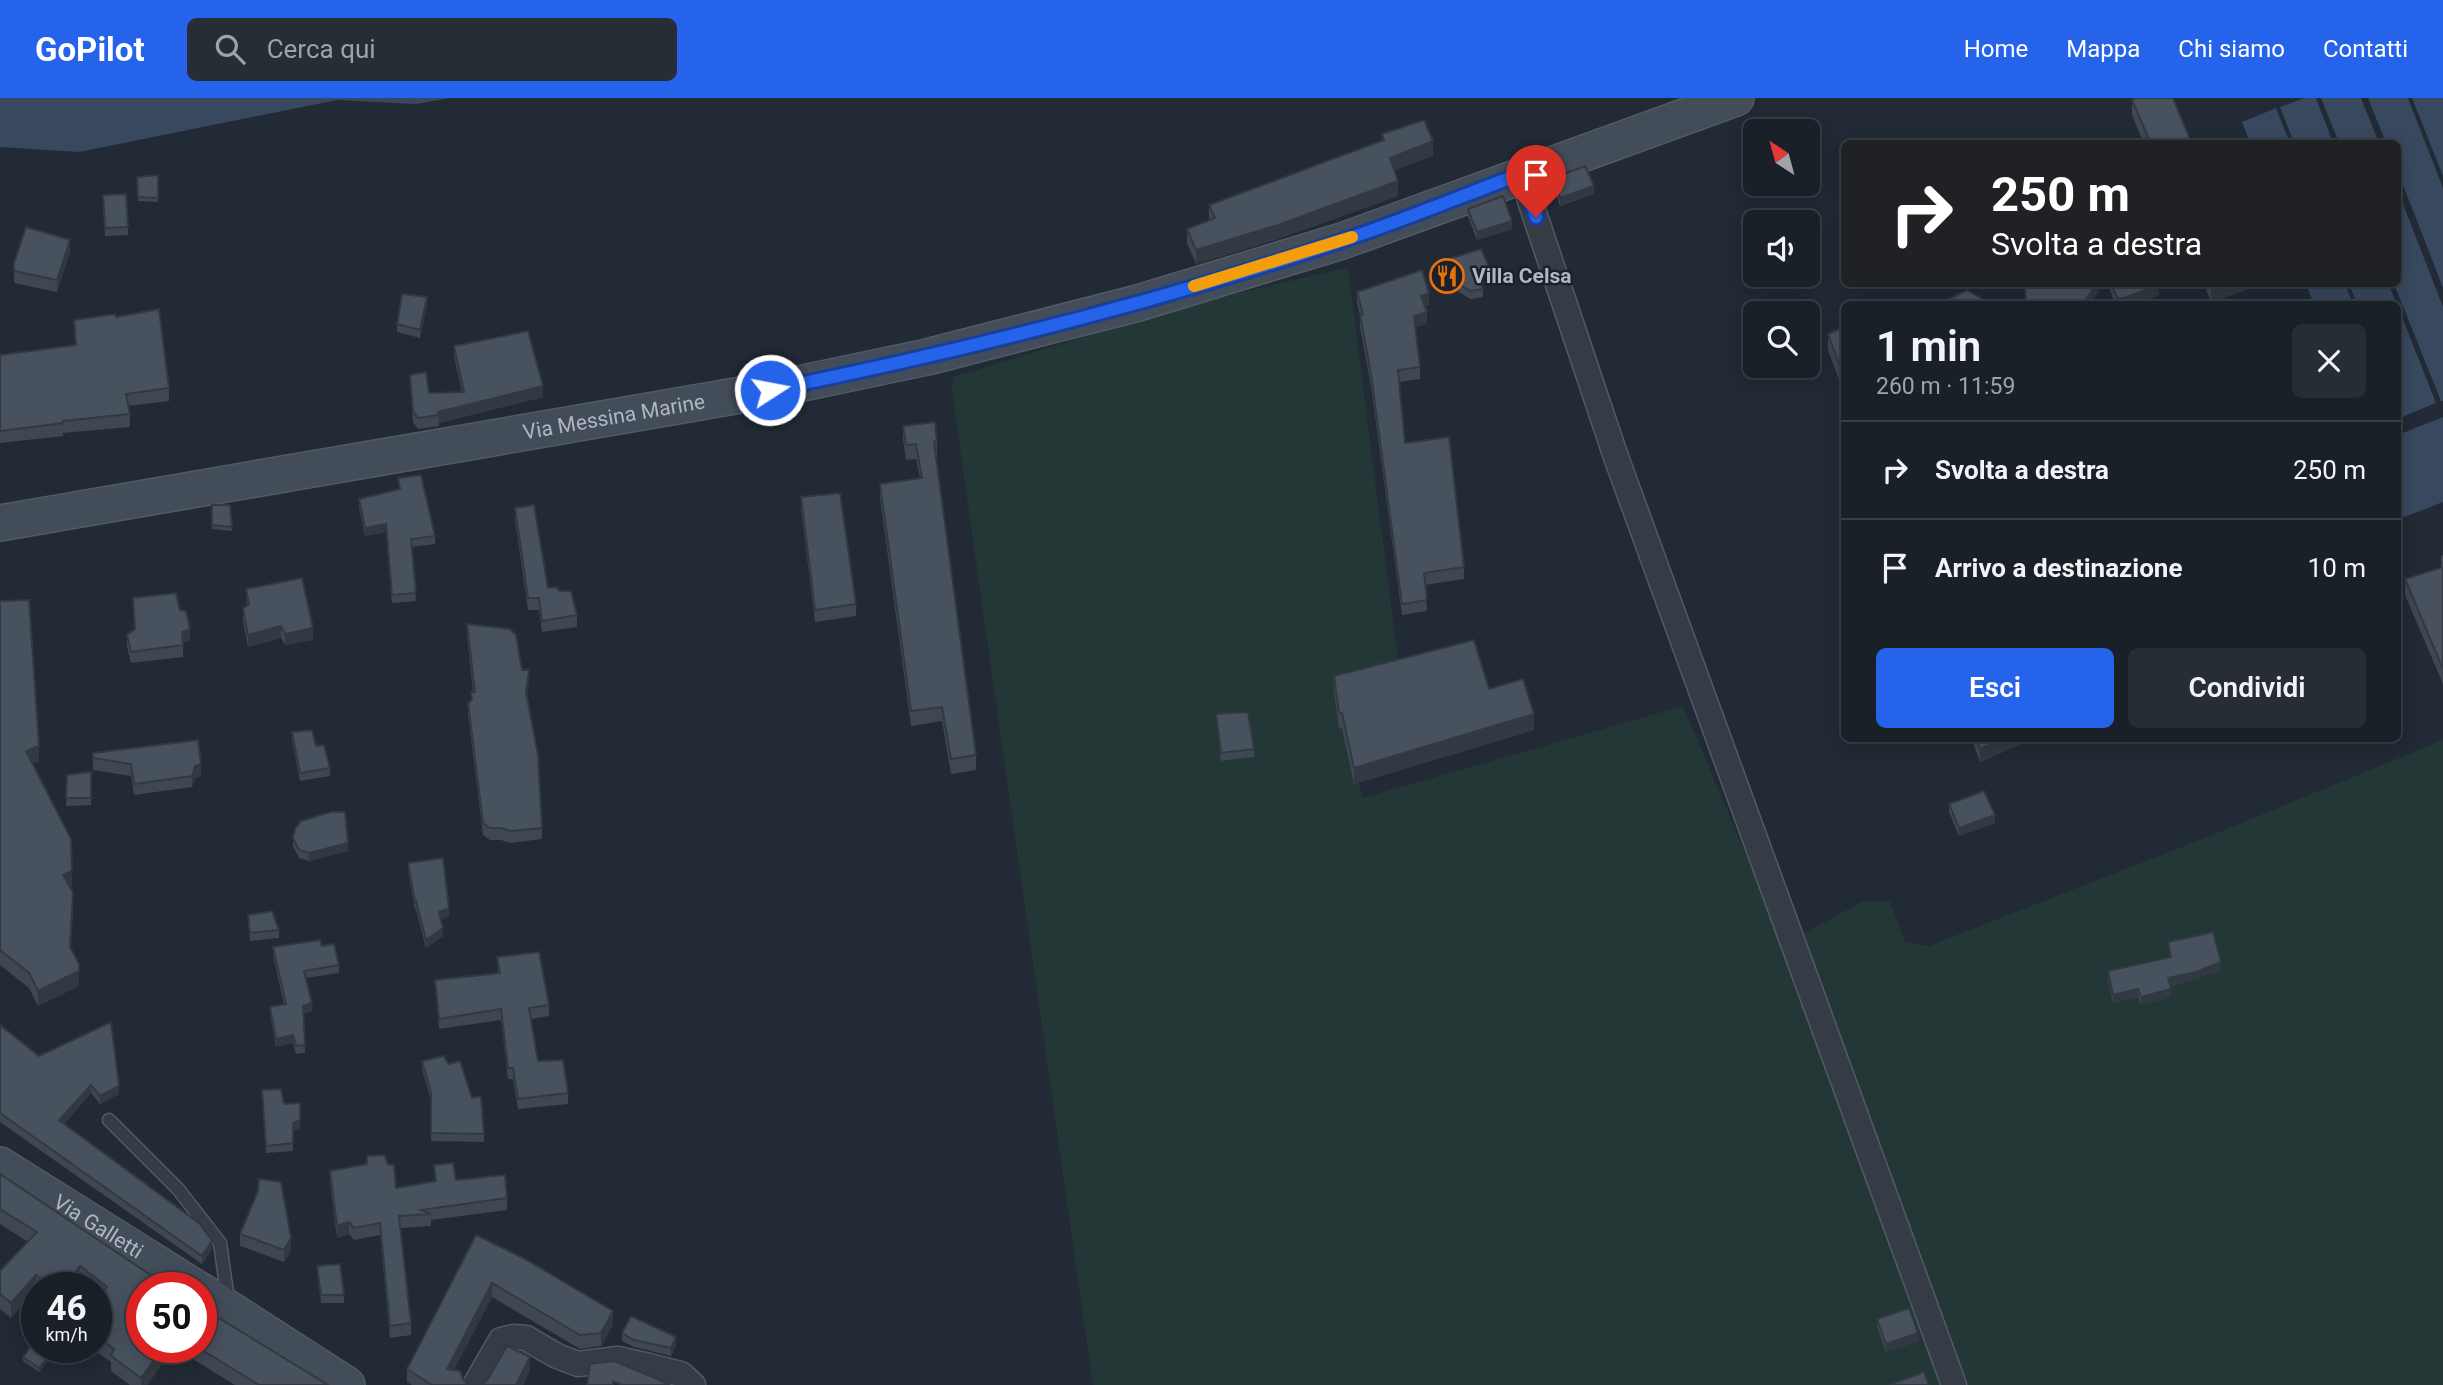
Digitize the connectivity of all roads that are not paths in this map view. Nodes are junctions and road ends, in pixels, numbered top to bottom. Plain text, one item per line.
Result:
1 (1737, 98) edge
2 (1521, 174) junction
3 (0, 523) edge
4 (109, 1120) dead end
5 (0, 1165) edge
6 (171, 1272) edge
7 (217, 1277) edge
8 (217, 1301) edge
9 (347, 1385) edge
10 (475, 1385) edge
11 (693, 1385) edge
12 (1954, 1385) edge

1 - 2 main road, Via Messina Marine
2 - 3 main road, Via Messina Marine
2 - 12 street
4 - 7 lane
5 - 6 main road, Via Galletti
8 - 9 main road
10 - 11 street

